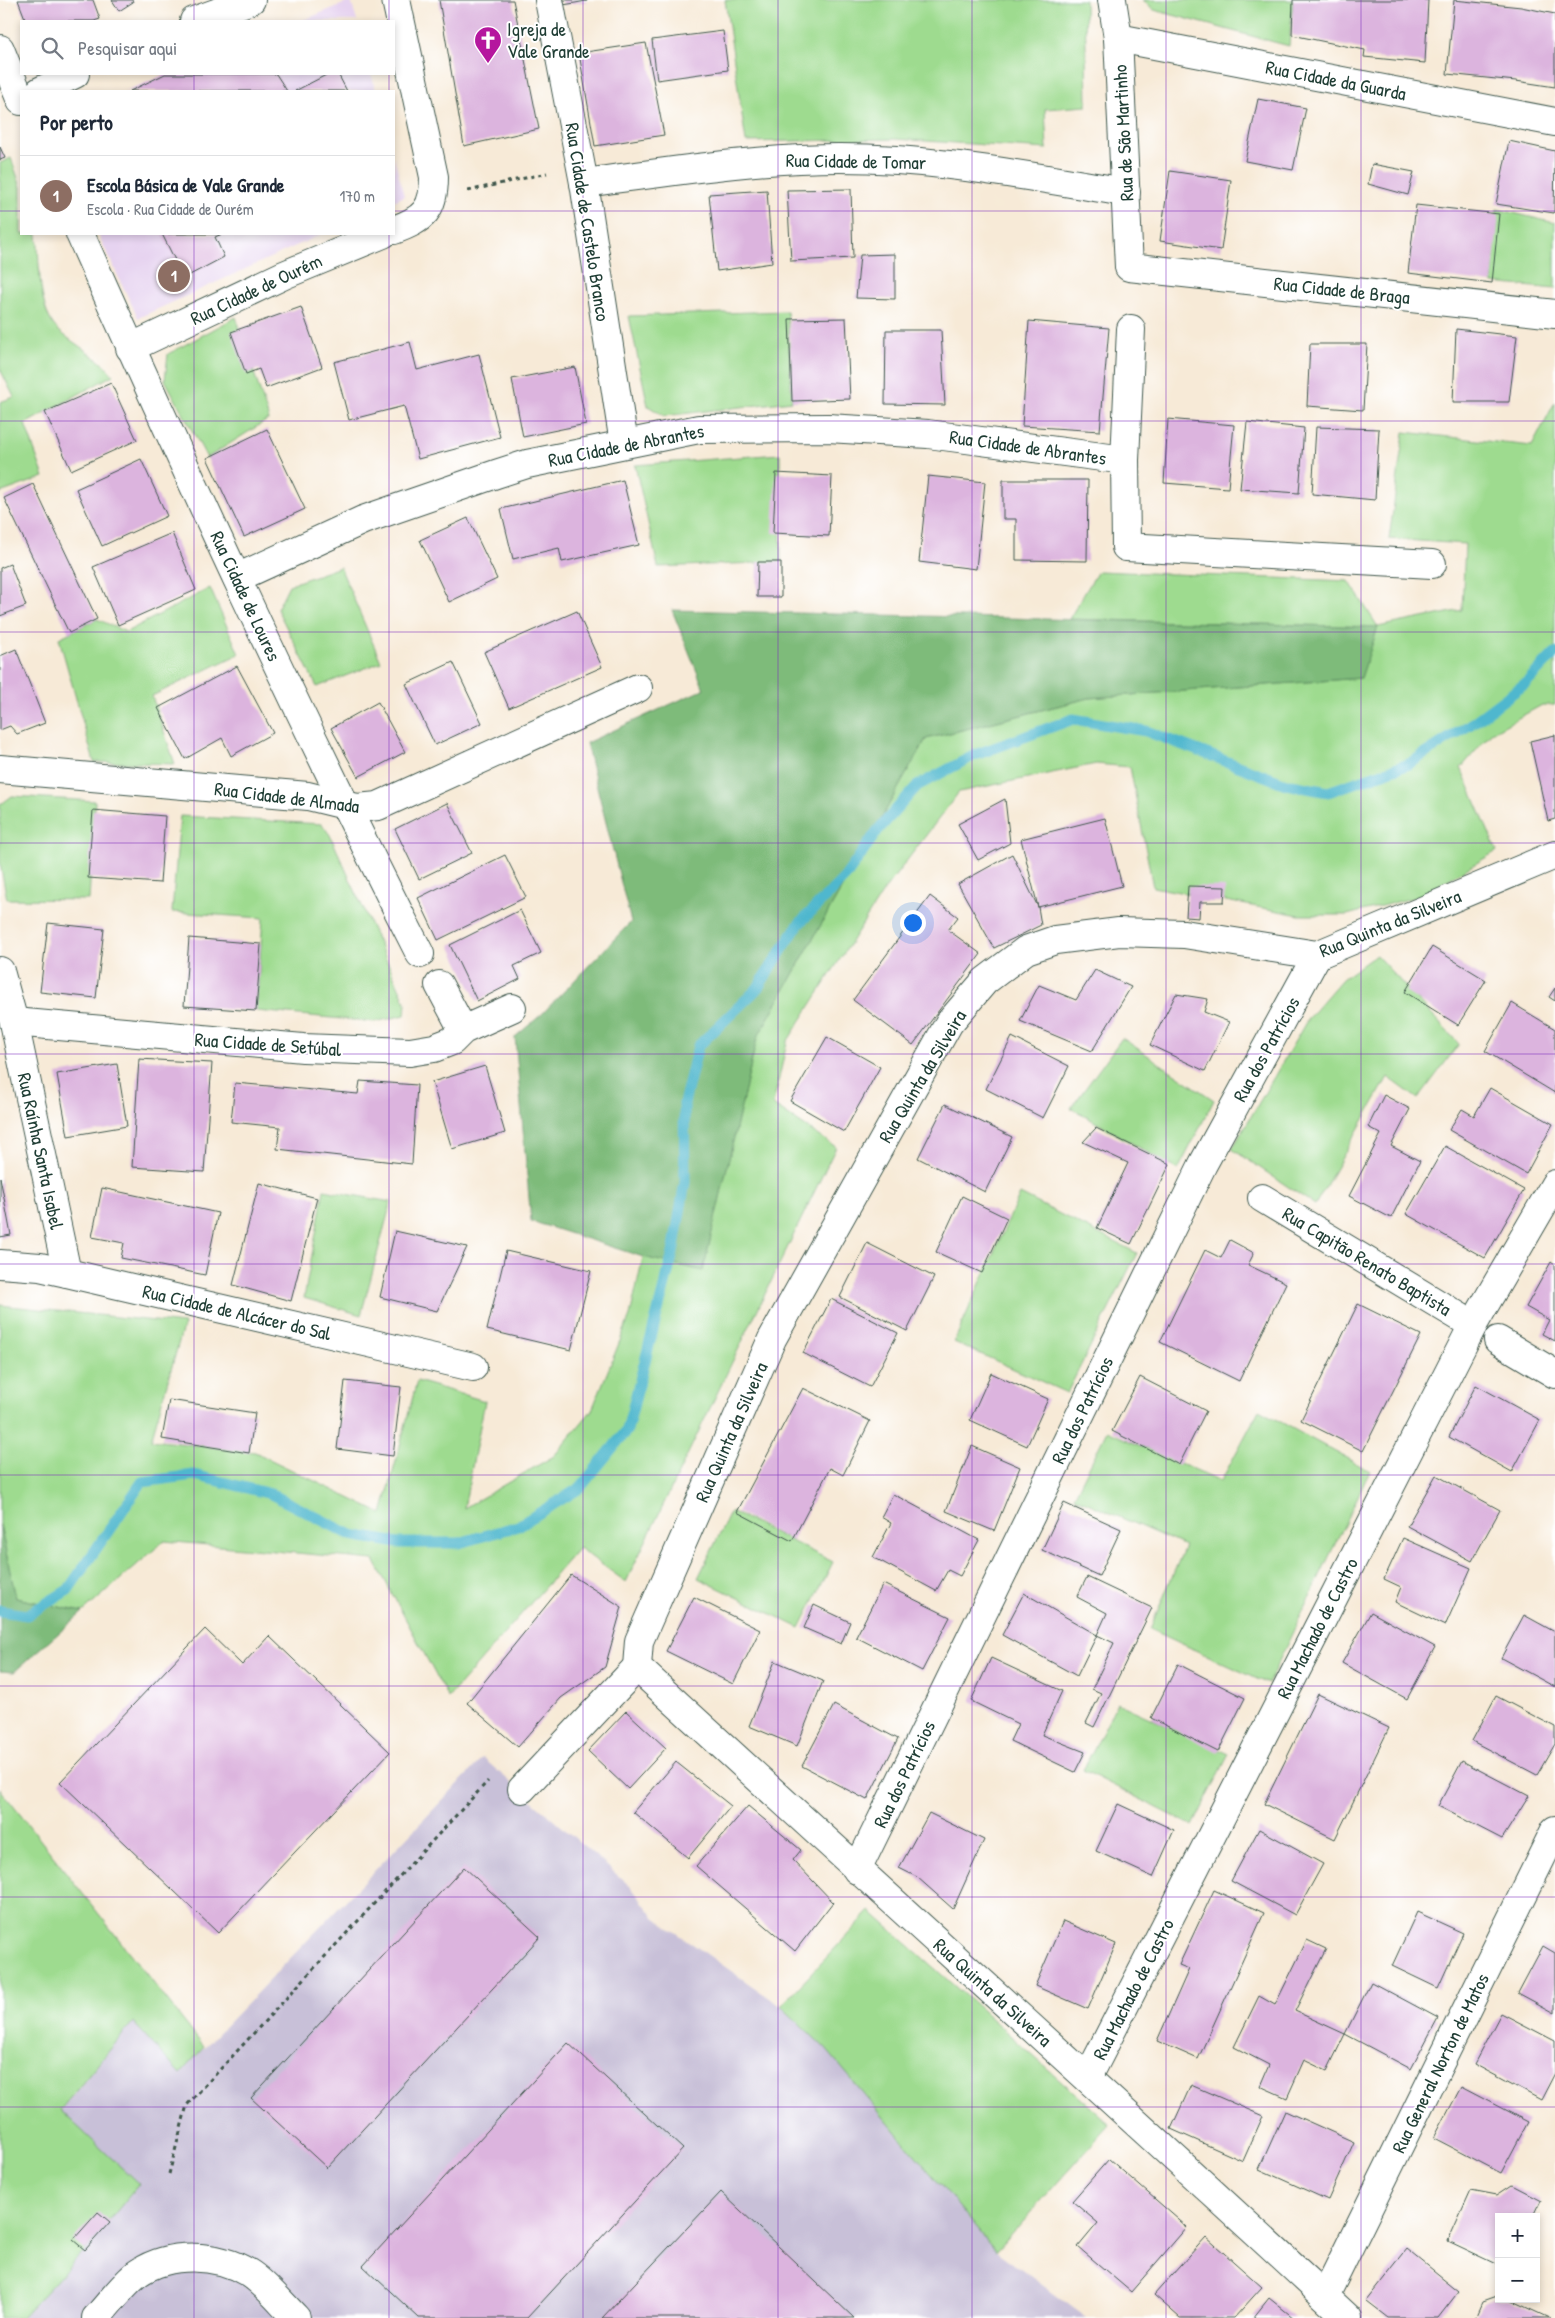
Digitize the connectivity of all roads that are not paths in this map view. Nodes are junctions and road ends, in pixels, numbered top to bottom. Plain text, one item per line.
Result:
1 (251, 0) edge
2 (396, 0) edge
3 (548, 0) edge
4 (1112, 0) edge
5 (197, 20) edge
6 (1118, 38) junction
7 (0, 49) edge
8 (73, 75) edge
9 (42, 90) edge
10 (20, 99) edge
11 (1555, 122) edge
12 (584, 183) junction
13 (1126, 192) junction
14 (395, 230) edge
15 (80, 235) edge
16 (381, 235) edge
17 (1129, 267) joint
18 (1555, 314) edge
19 (1131, 329) dead end
20 (130, 348) junction
21 (624, 444) junction
22 (1125, 460) junction
23 (1432, 564) dead end
24 (238, 578) junction
25 (638, 688) dead end
26 (0, 769) edge
27 (344, 805) junction
28 (1555, 854) edge
29 (420, 954) dead end
30 (1317, 955) junction
31 (0, 971) edge
32 (439, 985) dead end
33 (512, 1008) dead end
34 (14, 1022) junction
35 (463, 1030) junction
36 (1555, 1184) edge
37 (1262, 1198) dead end
38 (0, 1264) edge
39 (67, 1272) junction
40 (1472, 1324) junction
41 (1498, 1340) dead end
42 (473, 1367) dead end
43 (1555, 1374) edge
44 (637, 1667) junction
45 (522, 1789) road end
46 (1555, 1830) edge
47 (857, 1870) junction
48 (1088, 2077) junction
49 (1325, 2296) junction
50 (96, 2318) edge
51 (296, 2318) edge
52 (1348, 2318) edge

1 - 5 street
2 - 14 street
3 - 12 street, Rua Cidade de Castelo Branco
4 - 6 street, Rua de São Martinho
6 - 11 street, Rua Cidade da Guarda
6 - 13 street, Rua de São Martinho
7 - 10 street
8 - 9 street
12 - 13 street, Rua Cidade de Tomar
12 - 21 street, Rua Cidade de Castelo Branco
13 - 17 street, Rua de São Martinho
15 - 20 street, Rua Cidade de Loures
16 - 20 street, Rua Cidade de Ourém
17 - 18 street, Rua Cidade de Braga
19 - 22 street, Rua Cidade de Abrantes
20 - 24 street, Rua Cidade de Loures
21 - 22 street, Rua Cidade de Abrantes
21 - 24 street, Rua Cidade de Abrantes
22 - 23 street, Rua Cidade de Abrantes
24 - 27 street, Rua Cidade de Loures
25 - 27 street, Rua Cidade de Almada
26 - 27 street, Rua Cidade de Almada
27 - 29 street, Rua Cidade de Loures
28 - 30 street, Rua Quinta da Silveira
30 - 44 street, Rua Quinta da Silveira
30 - 47 street, Rua dos Patrícios
31 - 34 street, Rua Raínha Santa Isabel
32 - 35 street
33 - 35 street, Rua Cidade de Setúbal
34 - 35 street, Rua Cidade de Setúbal
34 - 39 street, Rua Raínha Santa Isabel
36 - 40 street, Rua Machado de Castro
37 - 40 street, Rua Capitão Renato Baptista
38 - 39 street, Rua Cidade de Alcácer do Sal
39 - 42 street, Rua Cidade de Alcácer do Sal
40 - 48 street, Rua Machado de Castro
41 - 43 street
44 - 45 street
44 - 47 street, Rua Quinta da Silveira
46 - 49 street, Rua General Norton de Matos
47 - 48 street, Rua Quinta da Silveira
48 - 49 street, Rua Quinta da Silveira
49 - 52 street, Rua Quinta da Silveira
50 - 51 street

